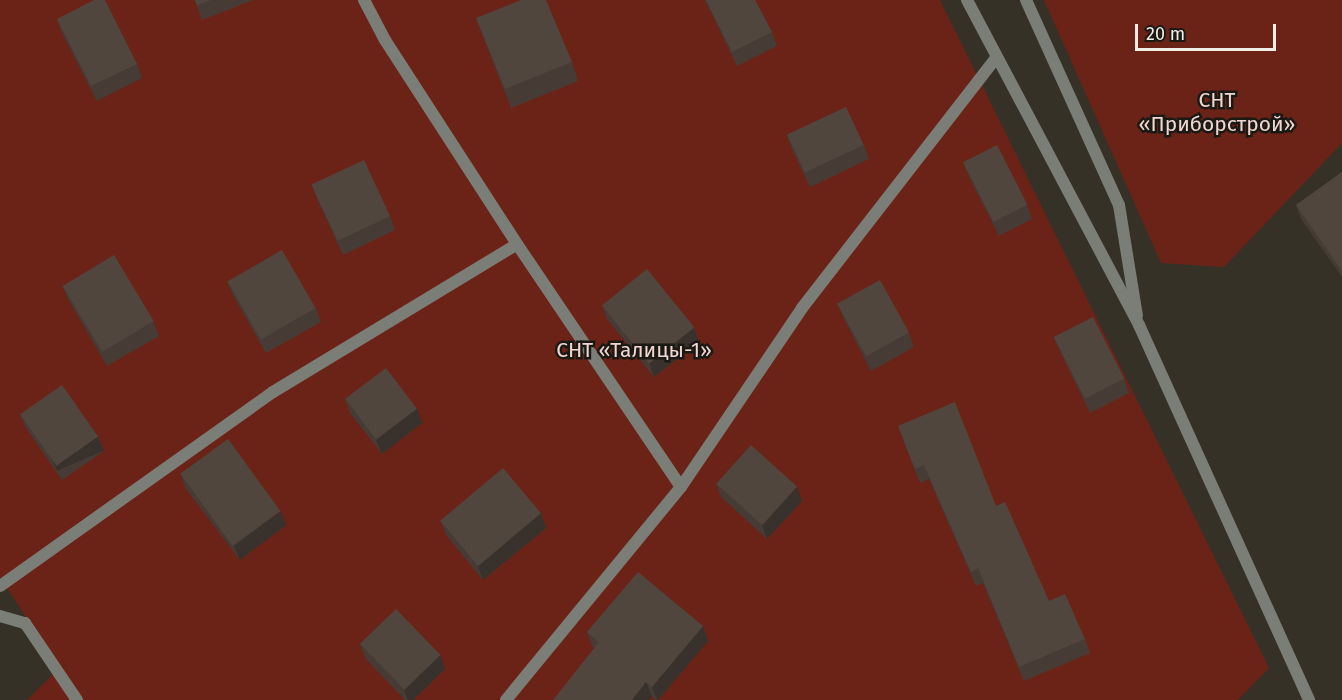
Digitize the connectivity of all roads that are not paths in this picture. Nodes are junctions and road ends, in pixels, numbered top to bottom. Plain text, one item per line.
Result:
1 (364, 0) edge
2 (967, 0) edge
3 (1026, 0) edge
4 (995, 59) junction
5 (517, 244) junction
6 (1139, 325) junction
7 (681, 487) junction
8 (0, 586) edge
9 (0, 616) edge
10 (77, 700) edge
11 (506, 700) edge
12 (1309, 700) edge

1 - 5 lane
2 - 4 lane
3 - 6 lane
4 - 6 lane
4 - 7 lane
5 - 7 lane
5 - 8 lane
6 - 12 lane
7 - 11 lane
9 - 10 lane

